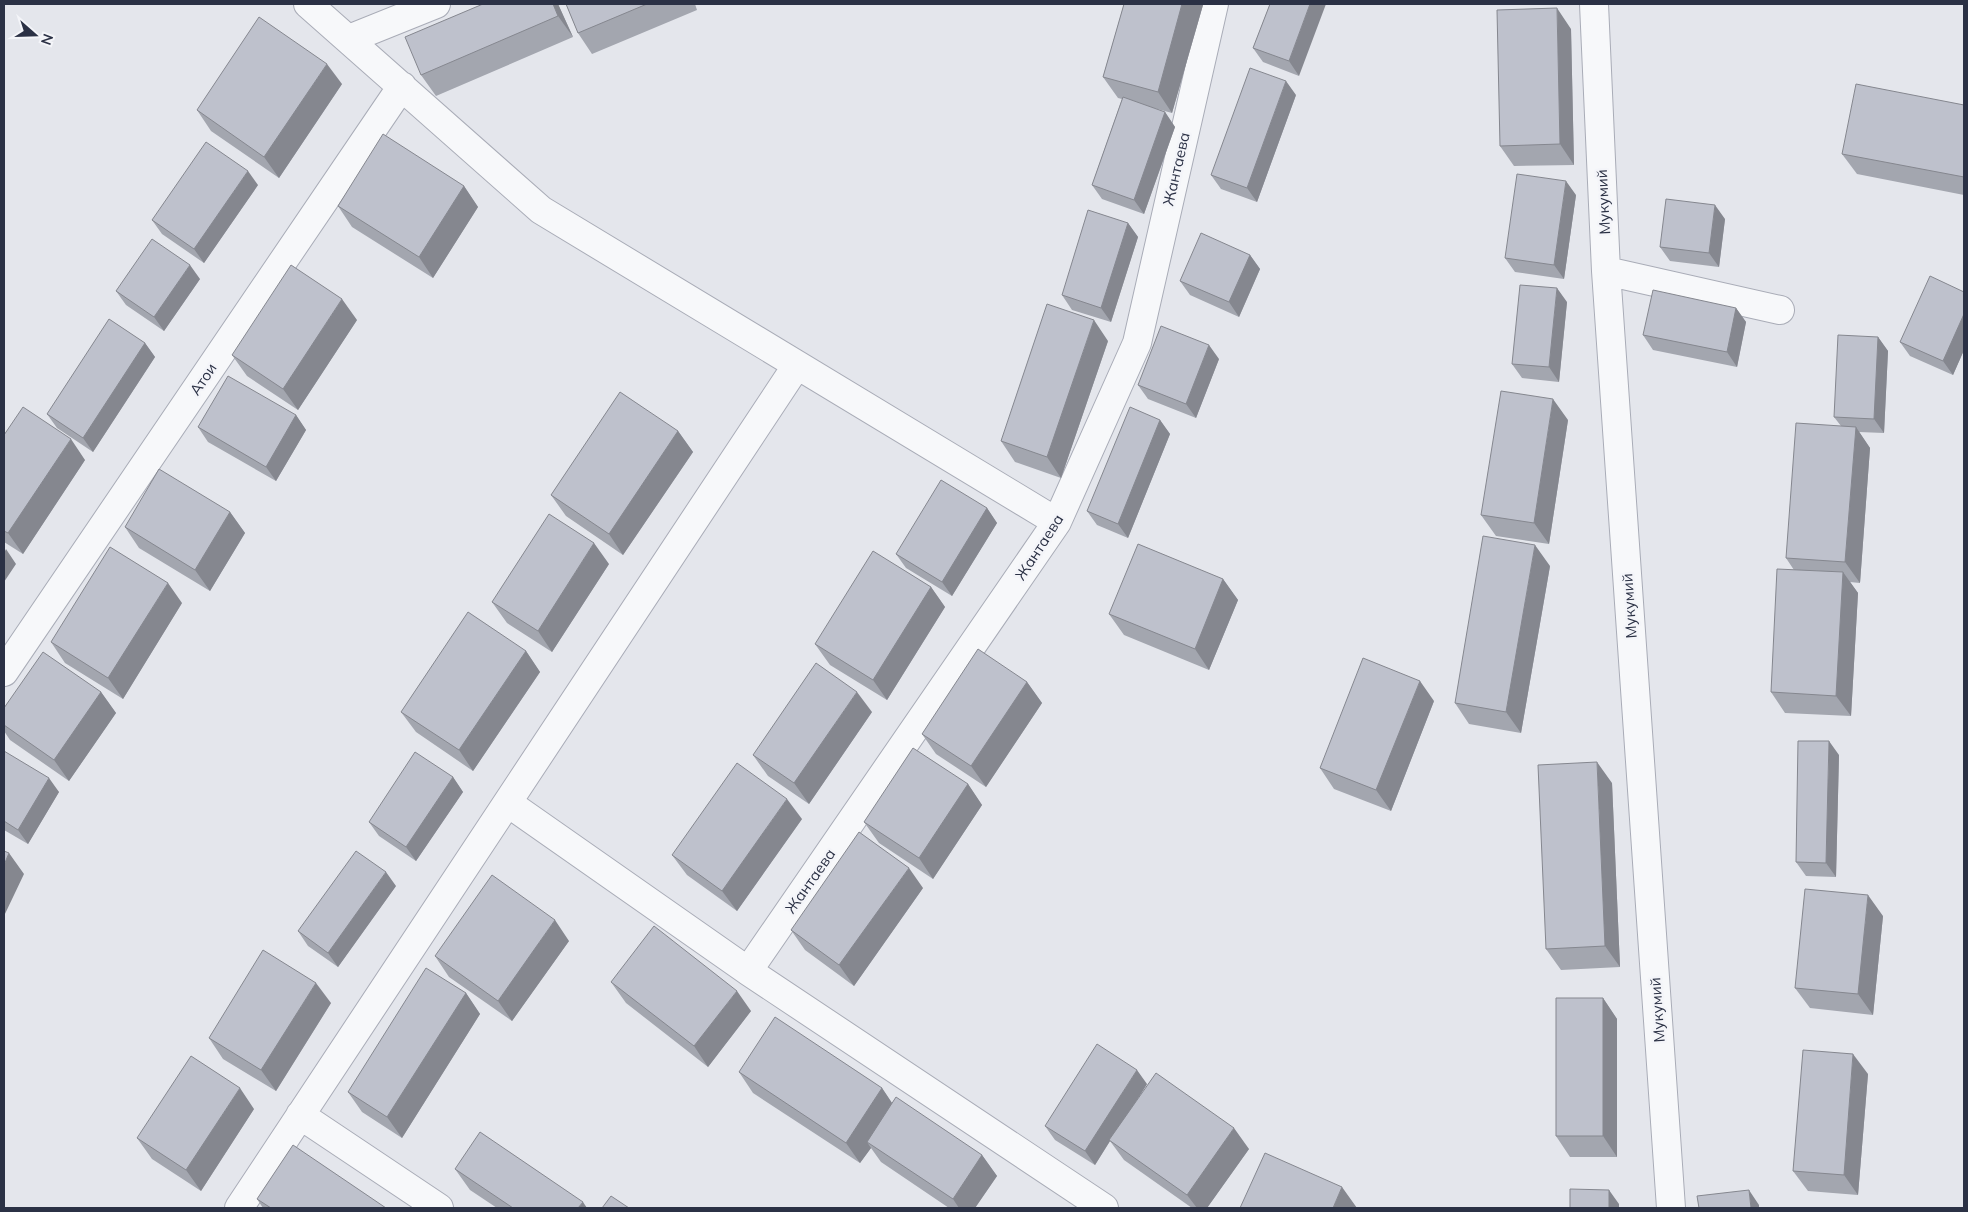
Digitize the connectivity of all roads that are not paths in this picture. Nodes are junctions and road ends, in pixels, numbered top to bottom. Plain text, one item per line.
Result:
1 (308, 4) edge
2 (436, 4) edge
3 (1214, 4) edge
4 (1594, 4) edge
5 (349, 39) junction
6 (402, 86) junction
7 (1606, 271) junction
8 (1780, 310) dead end
9 (797, 365) junction
10 (1057, 522) junction
11 (4, 672) edge
12 (508, 803) junction
13 (748, 972) junction
14 (300, 1115) junction
15 (239, 1208) edge
16 (439, 1208) edge
17 (1104, 1208) edge
18 (1671, 1208) edge

1 - 5 street
2 - 5 street
3 - 10 street, Жантаева
4 - 7 street, Мукумий
5 - 6 street
6 - 9 street
6 - 11 street, Атои
7 - 8 street
7 - 18 street, Мукумий
9 - 10 street
9 - 12 street
10 - 13 street, Жантаева
12 - 13 street
12 - 14 street
13 - 17 street
14 - 15 street
14 - 16 street

